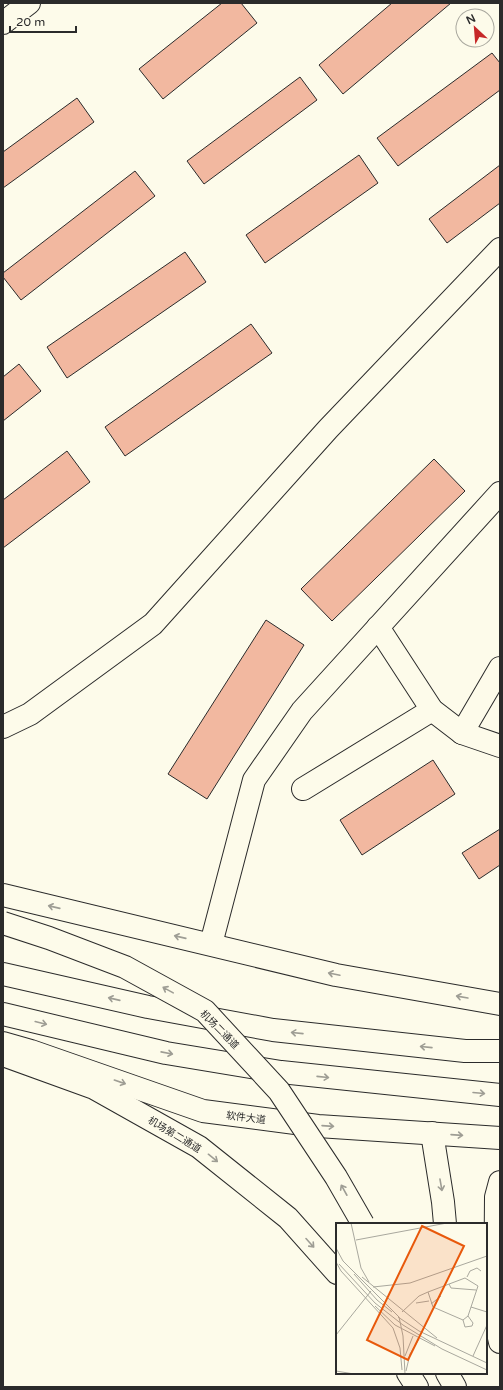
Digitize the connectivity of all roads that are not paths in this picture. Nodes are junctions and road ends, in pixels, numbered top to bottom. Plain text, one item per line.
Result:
1 (29, 3) edge
2 (3, 23) edge
3 (500, 250) edge
4 (500, 493) edge
5 (378, 627) junction
6 (500, 668) edge
7 (432, 710) junction
8 (3, 727) edge
9 (462, 733) junction
10 (500, 746) edge
11 (303, 789) dead end
12 (3, 895) edge
13 (3, 923) edge
14 (211, 944) junction
15 (3, 974) edge
16 (500, 1004) edge
17 (3, 1014) edge
18 (3, 1043) edge
19 (500, 1051) edge
20 (3, 1055) edge
21 (500, 1095) edge
22 (432, 1133) junction
23 (500, 1138) edge
24 (500, 1182) edge
25 (362, 1223) edge
26 (445, 1223) edge
27 (336, 1272) edge
28 (500, 1342) edge
29 (409, 1374) edge
30 (448, 1374) edge
31 (458, 1374) edge
32 (417, 1387) edge
33 (454, 1387) edge
34 (461, 1387) edge

1 - 2 main road
3 - 8 main road
4 - 5 main road
5 - 7 main road
5 - 14 main road
6 - 9 main road
7 - 9 main road
7 - 11 main road
9 - 10 main road
14 -> 12 main road
25 -> 13 main road, 机场二通道, bridge
16 -> 14 main road
19 -> 15 main road, bridge
17 -> 21 main road
18 -> 22 main road, 软件大道
20 -> 27 main road, 机场第二通道
22 -> 23 main road, 软件大道
22 -> 26 main road
24 - 28 main road
29 - 32 main road
30 - 33 main road
31 - 34 main road

